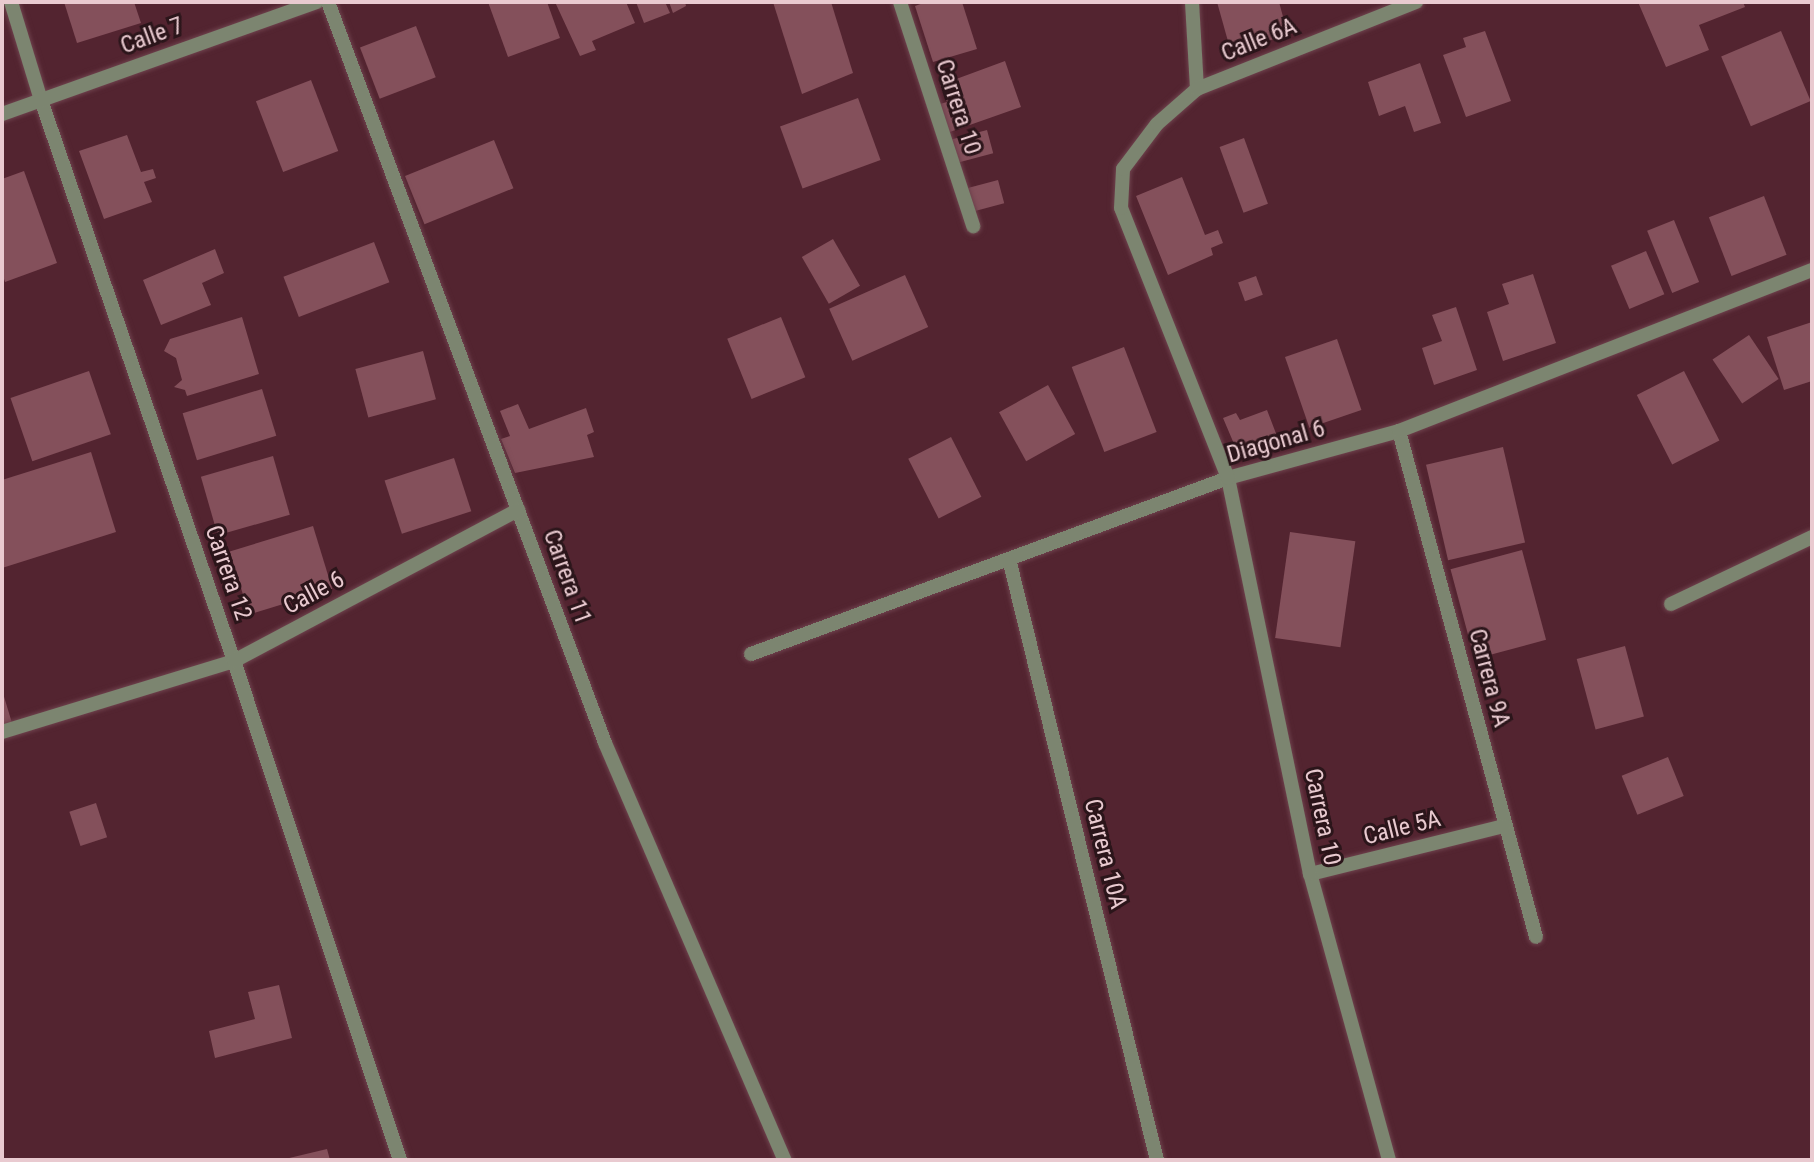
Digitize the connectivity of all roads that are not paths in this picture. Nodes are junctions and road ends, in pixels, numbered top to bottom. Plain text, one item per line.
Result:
1 (11, 2) edge
2 (317, 2) edge
3 (328, 2) edge
4 (900, 2) edge
5 (1192, 2) edge
6 (1416, 2) edge
7 (1196, 89) junction
8 (41, 100) junction
9 (2, 114) edge
10 (973, 226) dead end
11 (1812, 270) edge
12 (1399, 431) junction
13 (1228, 478) junction
14 (518, 510) junction
15 (1812, 537) edge
16 (1009, 559) junction
17 (1671, 604) dead end
18 (751, 654) dead end
19 (234, 661) junction
20 (2, 733) edge
21 (1504, 826) junction
22 (1311, 874) junction
23 (1536, 937) dead end
24 (400, 1160) edge
25 (785, 1160) edge
26 (1157, 1160) edge
27 (1389, 1160) edge

1 - 8 street, Carrera 12
2 - 8 street, Calle 7
3 - 14 street, Carrera 11
4 - 10 street, Carrera 10
5 - 7 street
6 - 7 street, Calle 6A
7 - 13 street
8 - 9 street, Calle 7
8 - 19 street, Carrera 12
11 - 12 street, Diagonal 6
12 - 13 street, Diagonal 6
12 - 21 street, Carrera 9A
13 - 16 street, Diagonal 6
13 - 22 street, Carrera 10
14 - 19 street, Calle 6
14 - 25 street, Carrera 11
15 - 17 street
16 - 18 street, Diagonal 6
16 - 26 street, Carrera 10A
19 - 20 street, Calle 6
19 - 24 street, Carrera 12
21 - 22 street, Calle 5A
21 - 23 street, Carrera 9A
22 - 27 street, Carrera 10

